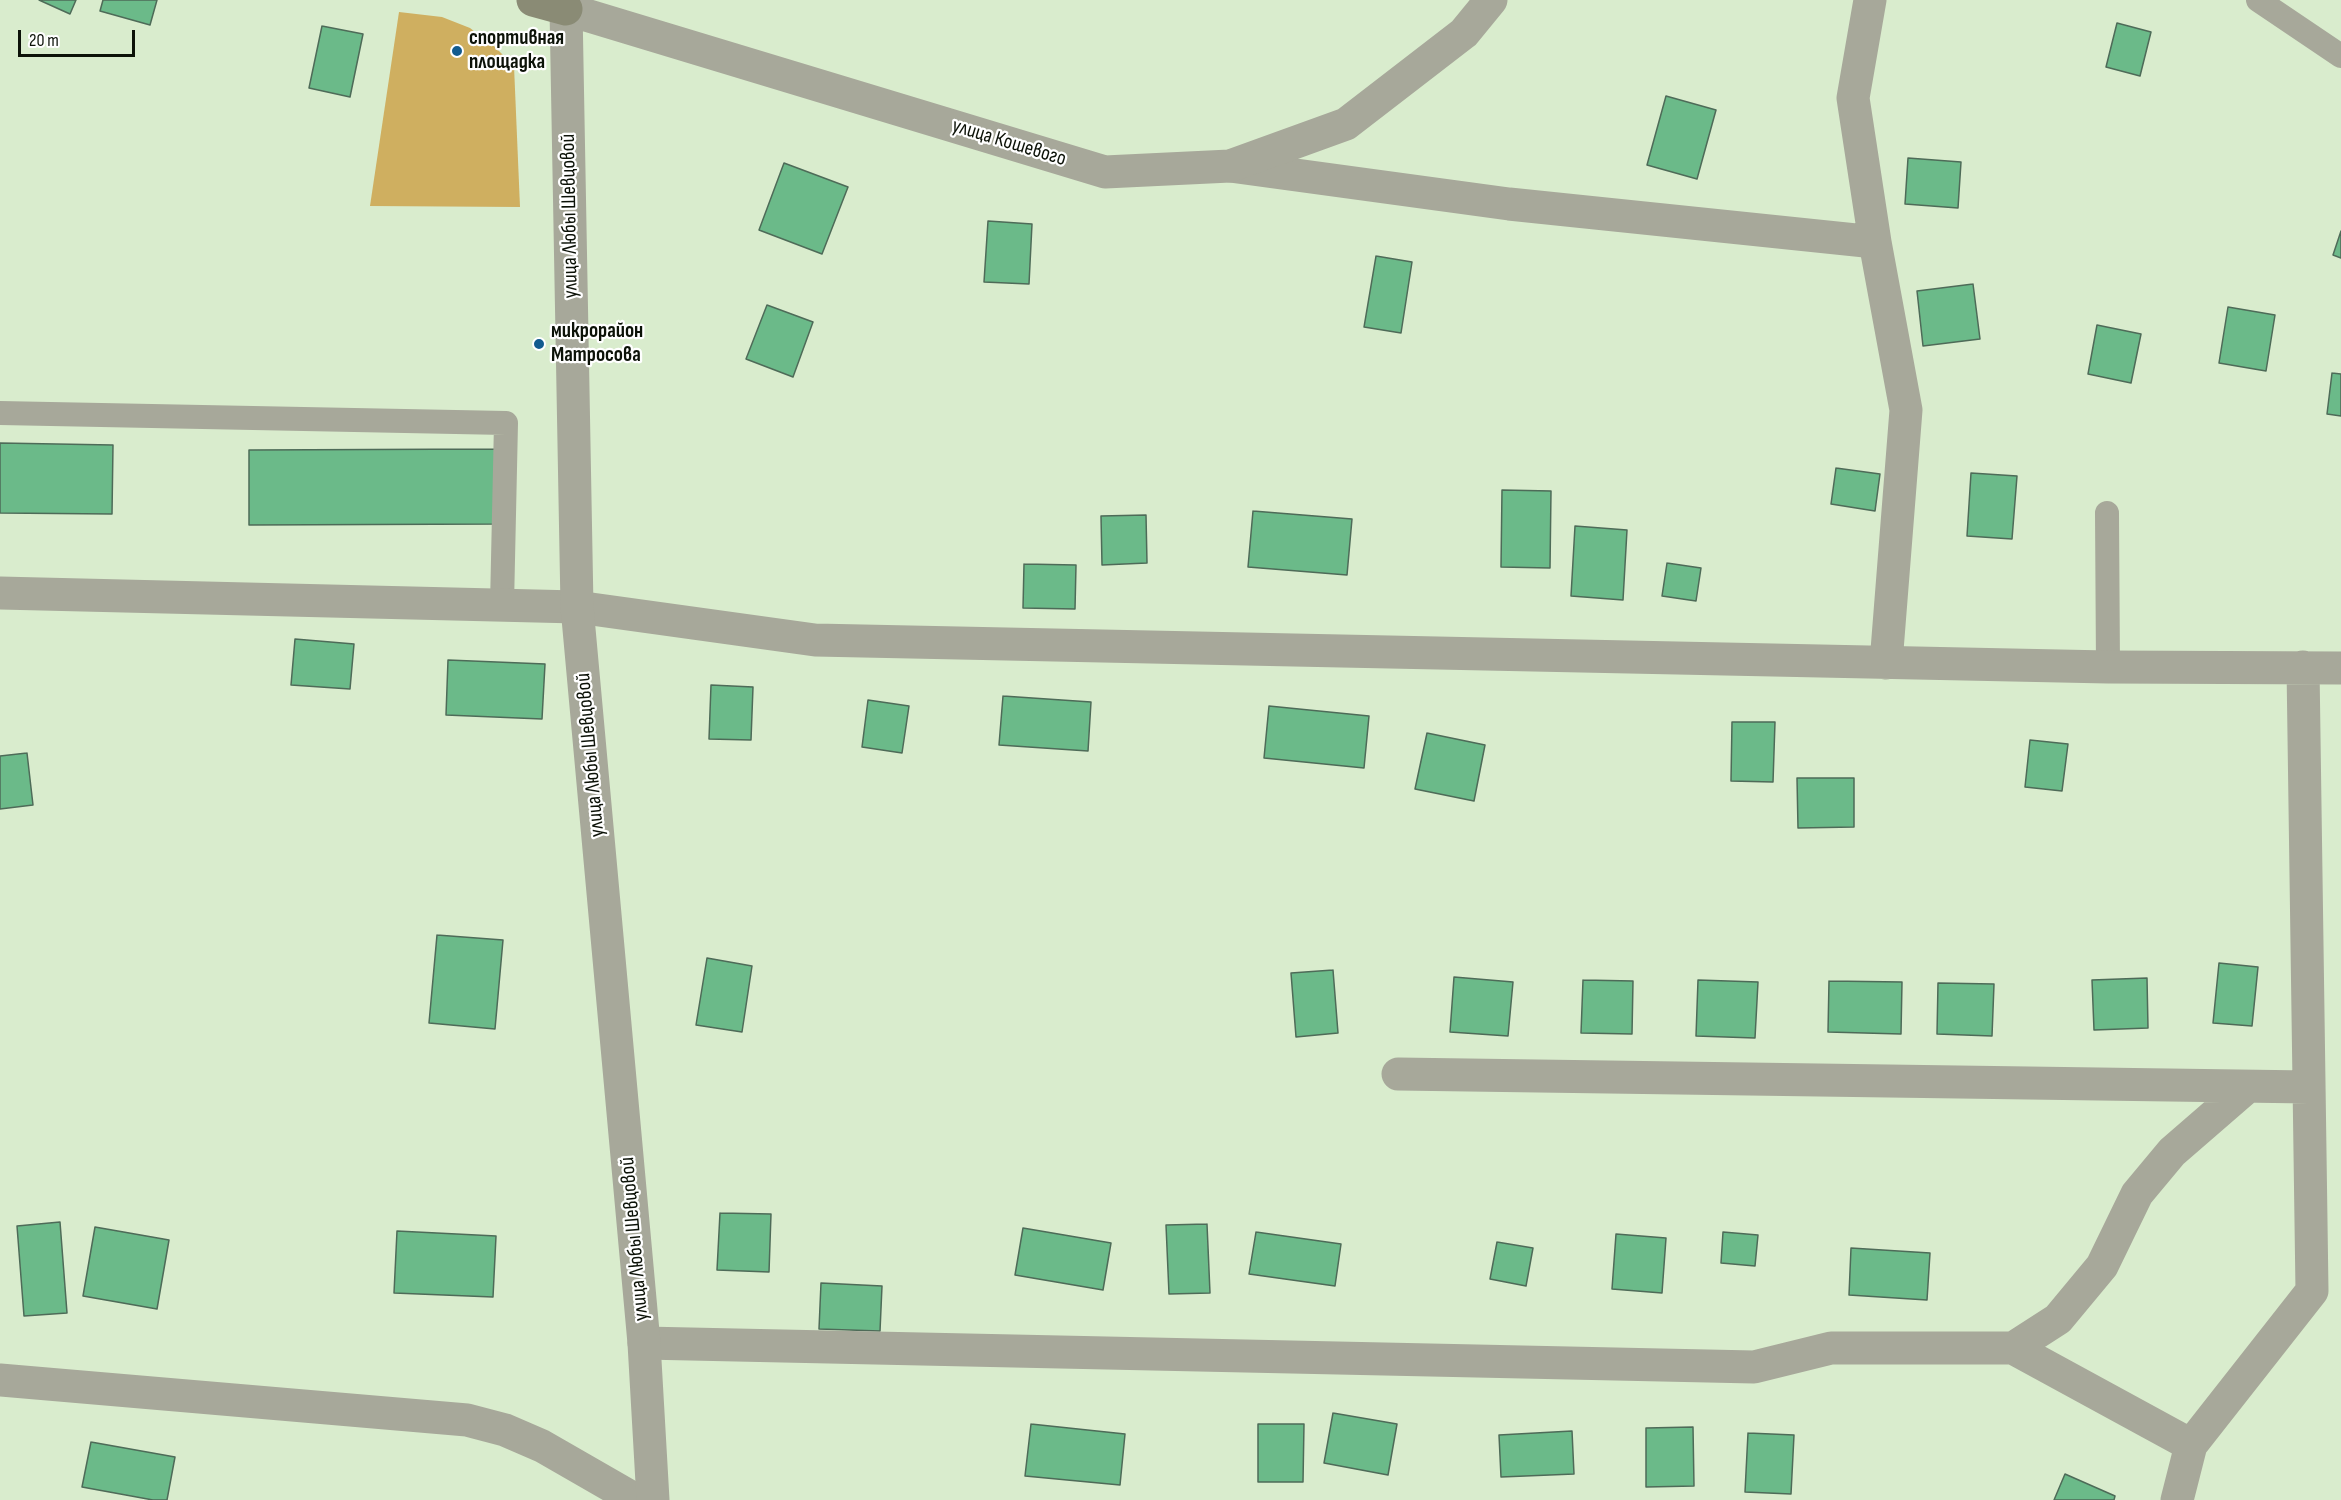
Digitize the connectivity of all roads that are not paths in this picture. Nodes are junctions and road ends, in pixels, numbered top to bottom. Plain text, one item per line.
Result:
1 (532, 0) edge
2 (1491, 0) edge
3 (1870, 0) edge
4 (2258, 0) edge
5 (566, 9) junction
6 (2341, 56) edge
7 (1230, 166) junction
8 (1875, 242) junction
9 (0, 414) edge
10 (2107, 513) dead end
11 (0, 593) edge
12 (502, 605) junction
13 (577, 607) junction
14 (1886, 663) junction
15 (2108, 667) junction
16 (2302, 667) junction
17 (2341, 668) edge
18 (1398, 1074) dead end
19 (2247, 1087) junction
20 (2309, 1087) junction
21 (644, 1343) junction
22 (2013, 1348) junction
23 (0, 1380) edge
24 (2191, 1444) junction
25 (636, 1500) edge
26 (654, 1500) edge
27 (2177, 1500) edge

1 - 5 main road, улица Кошевого
2 - 7 street, улица Кошевого
3 - 8 street
4 - 6 lane
5 - 7 street, улица Кошевого
5 - 13 street, улица Любы Шевцовой
7 - 8 street
8 - 14 street
9 - 12 lane
10 - 15 lane
11 - 12 street
12 - 13 street
13 - 14 street
13 - 21 street, улица Любы Шевцовой
14 - 15 street
15 - 16 street
16 - 17 street
16 - 20 street
18 - 19 street
19 - 20 street
19 - 22 street
20 - 24 street
21 - 22 street
21 - 26 street, улица Любы Шевцовой
22 - 24 street
23 - 25 street
24 - 27 street

